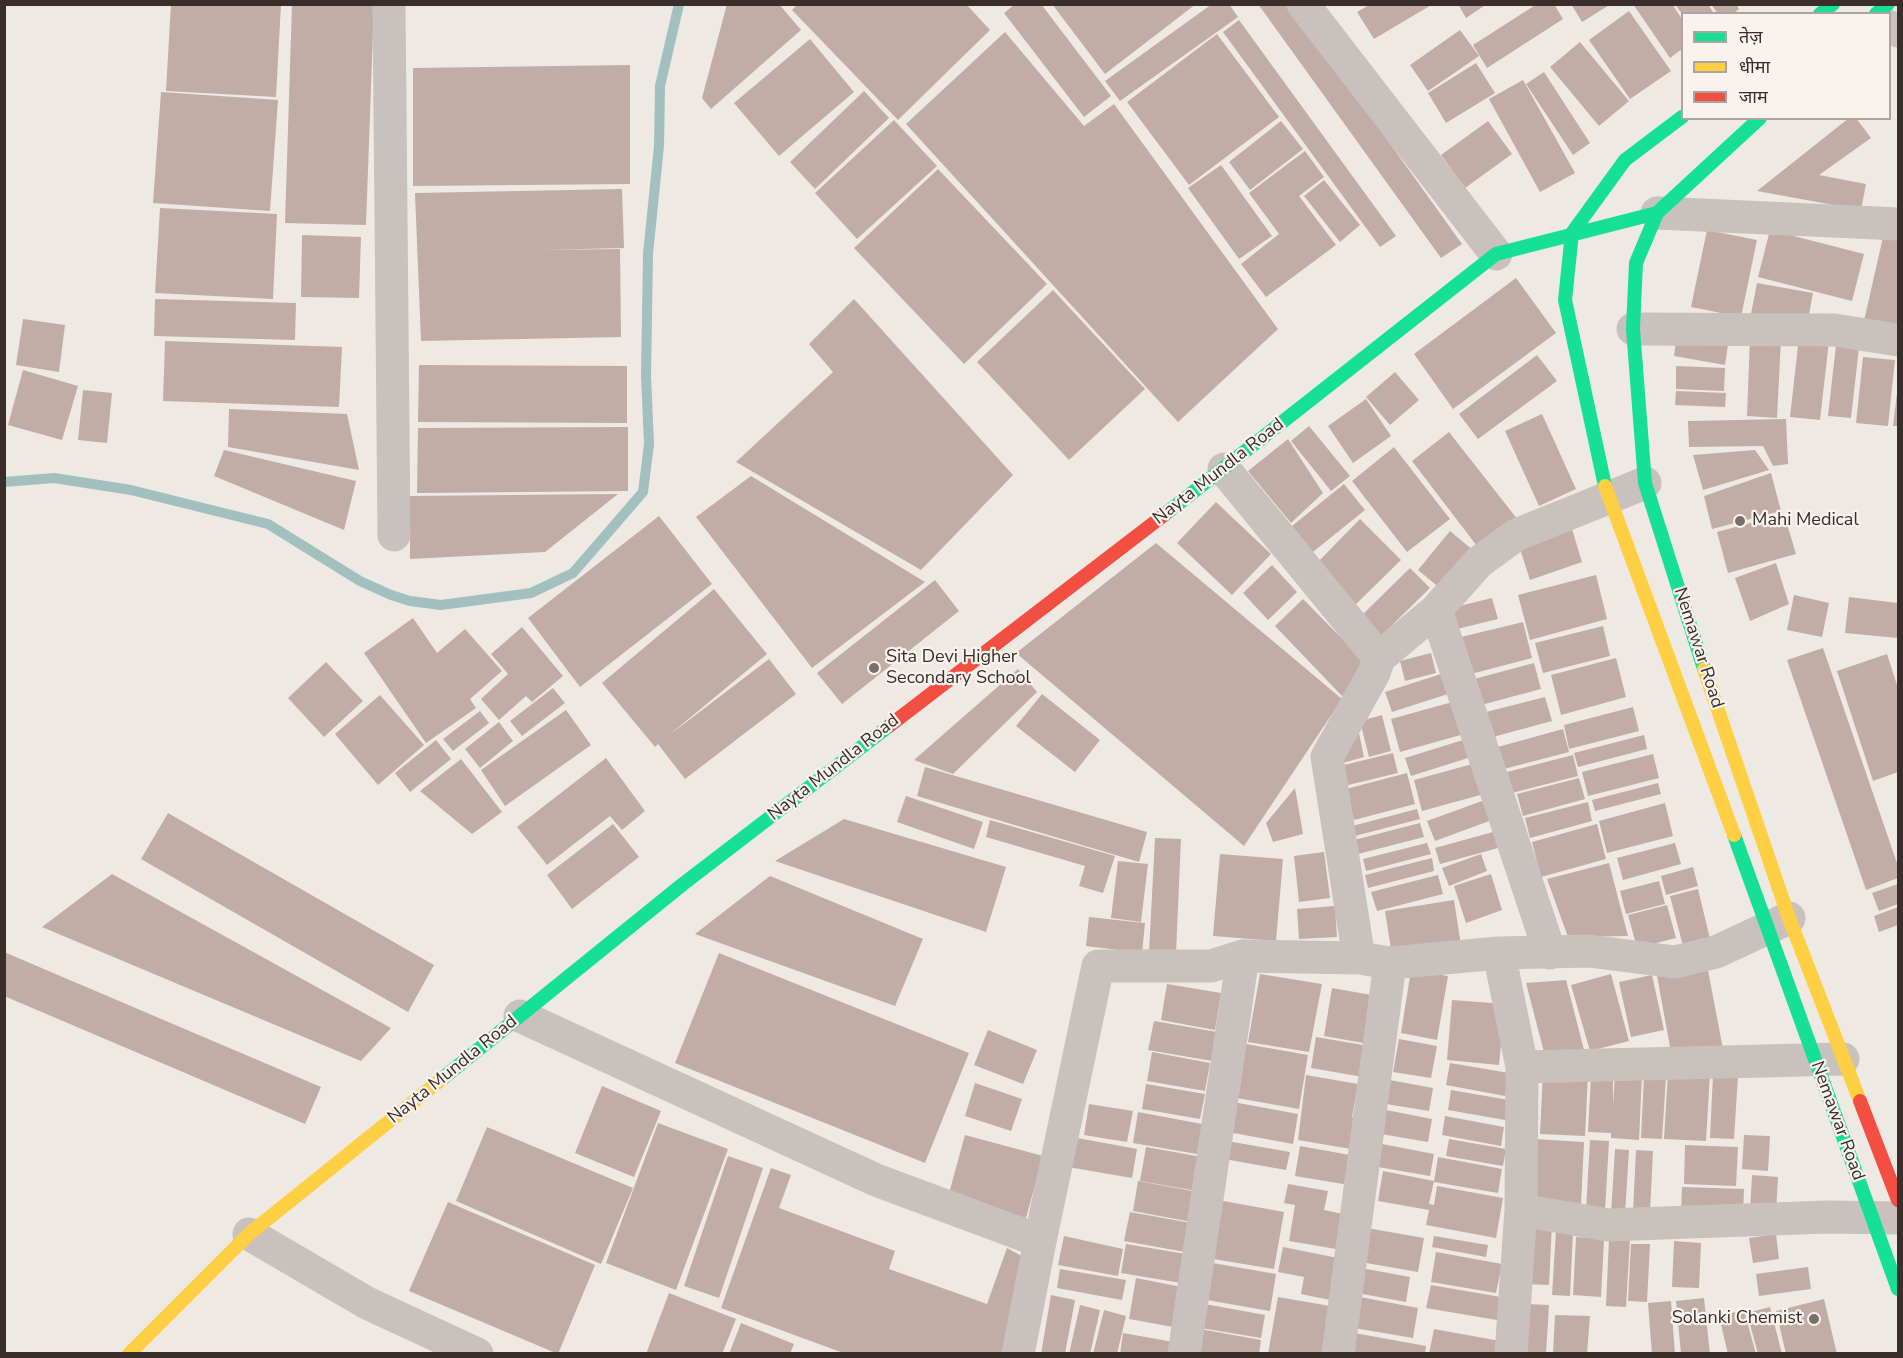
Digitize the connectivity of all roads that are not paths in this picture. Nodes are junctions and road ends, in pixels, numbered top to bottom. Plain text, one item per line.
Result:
1 (389, 4) edge
2 (1303, 4) edge
3 (1681, 118) edge
4 (1758, 120) edge
5 (1657, 213) junction
6 (1899, 224) edge
7 (1572, 232) junction
8 (1496, 254) junction
9 (1634, 329) junction
10 (1899, 340) edge
11 (1224, 469) junction
12 (1646, 483) junction
13 (1608, 498) junction
14 (394, 535) dead end
15 (1436, 610) junction
16 (1379, 658) junction
17 (1779, 923) junction
18 (1499, 953) junction
19 (1550, 953) junction
20 (1243, 956) junction
21 (1375, 960) junction
22 (520, 1016) junction
23 (1829, 1059) junction
24 (1522, 1067) junction
25 (1521, 1210) junction
26 (1890, 1212) edge
27 (249, 1234) junction
28 (1040, 1241) junction
29 (1899, 1289) edge
30 (129, 1353) edge
31 (477, 1353) edge
32 (1018, 1353) edge
33 (1184, 1353) edge
34 (1338, 1353) edge
35 (1511, 1353) edge

1 - 14 street
2 - 8 street
3 - 7 main road
4 - 5 main road, Nemawar Road
5 - 6 street
5 - 7 main road, Nayta Mundla Road
5 - 9 main road, Nemawar Road
7 - 8 main road, Nayta Mundla Road
7 - 13 main road, Nemawar Road
8 - 11 main road, Nayta Mundla Road
9 - 10 street
9 - 12 main road, Nemawar Road
11 - 16 street
11 - 22 main road, Nayta Mundla Road
12 - 13 street
12 - 17 main road, Nemawar Road
13 - 15 street
13 - 17 main road, Nemawar Road
15 - 16 street
15 - 19 street
16 - 21 street
17 - 19 street
17 - 23 main road, Nemawar Road
17 - 23 main road, Nemawar Road
18 - 19 street
18 - 21 street
18 - 24 street
20 - 21 street
20 - 28 street
20 - 33 street
21 - 34 street
22 - 27 main road, Nayta Mundla Road
22 - 28 street
23 - 24 street
23 - 26 main road, Nemawar Road
23 - 26 main road, Nemawar Road
24 - 25 street
25 - 26 street
25 - 35 street
26 - 29 main road, Nemawar Road
27 - 30 main road, Nayta Mundla Road
27 - 31 street
28 - 32 street

